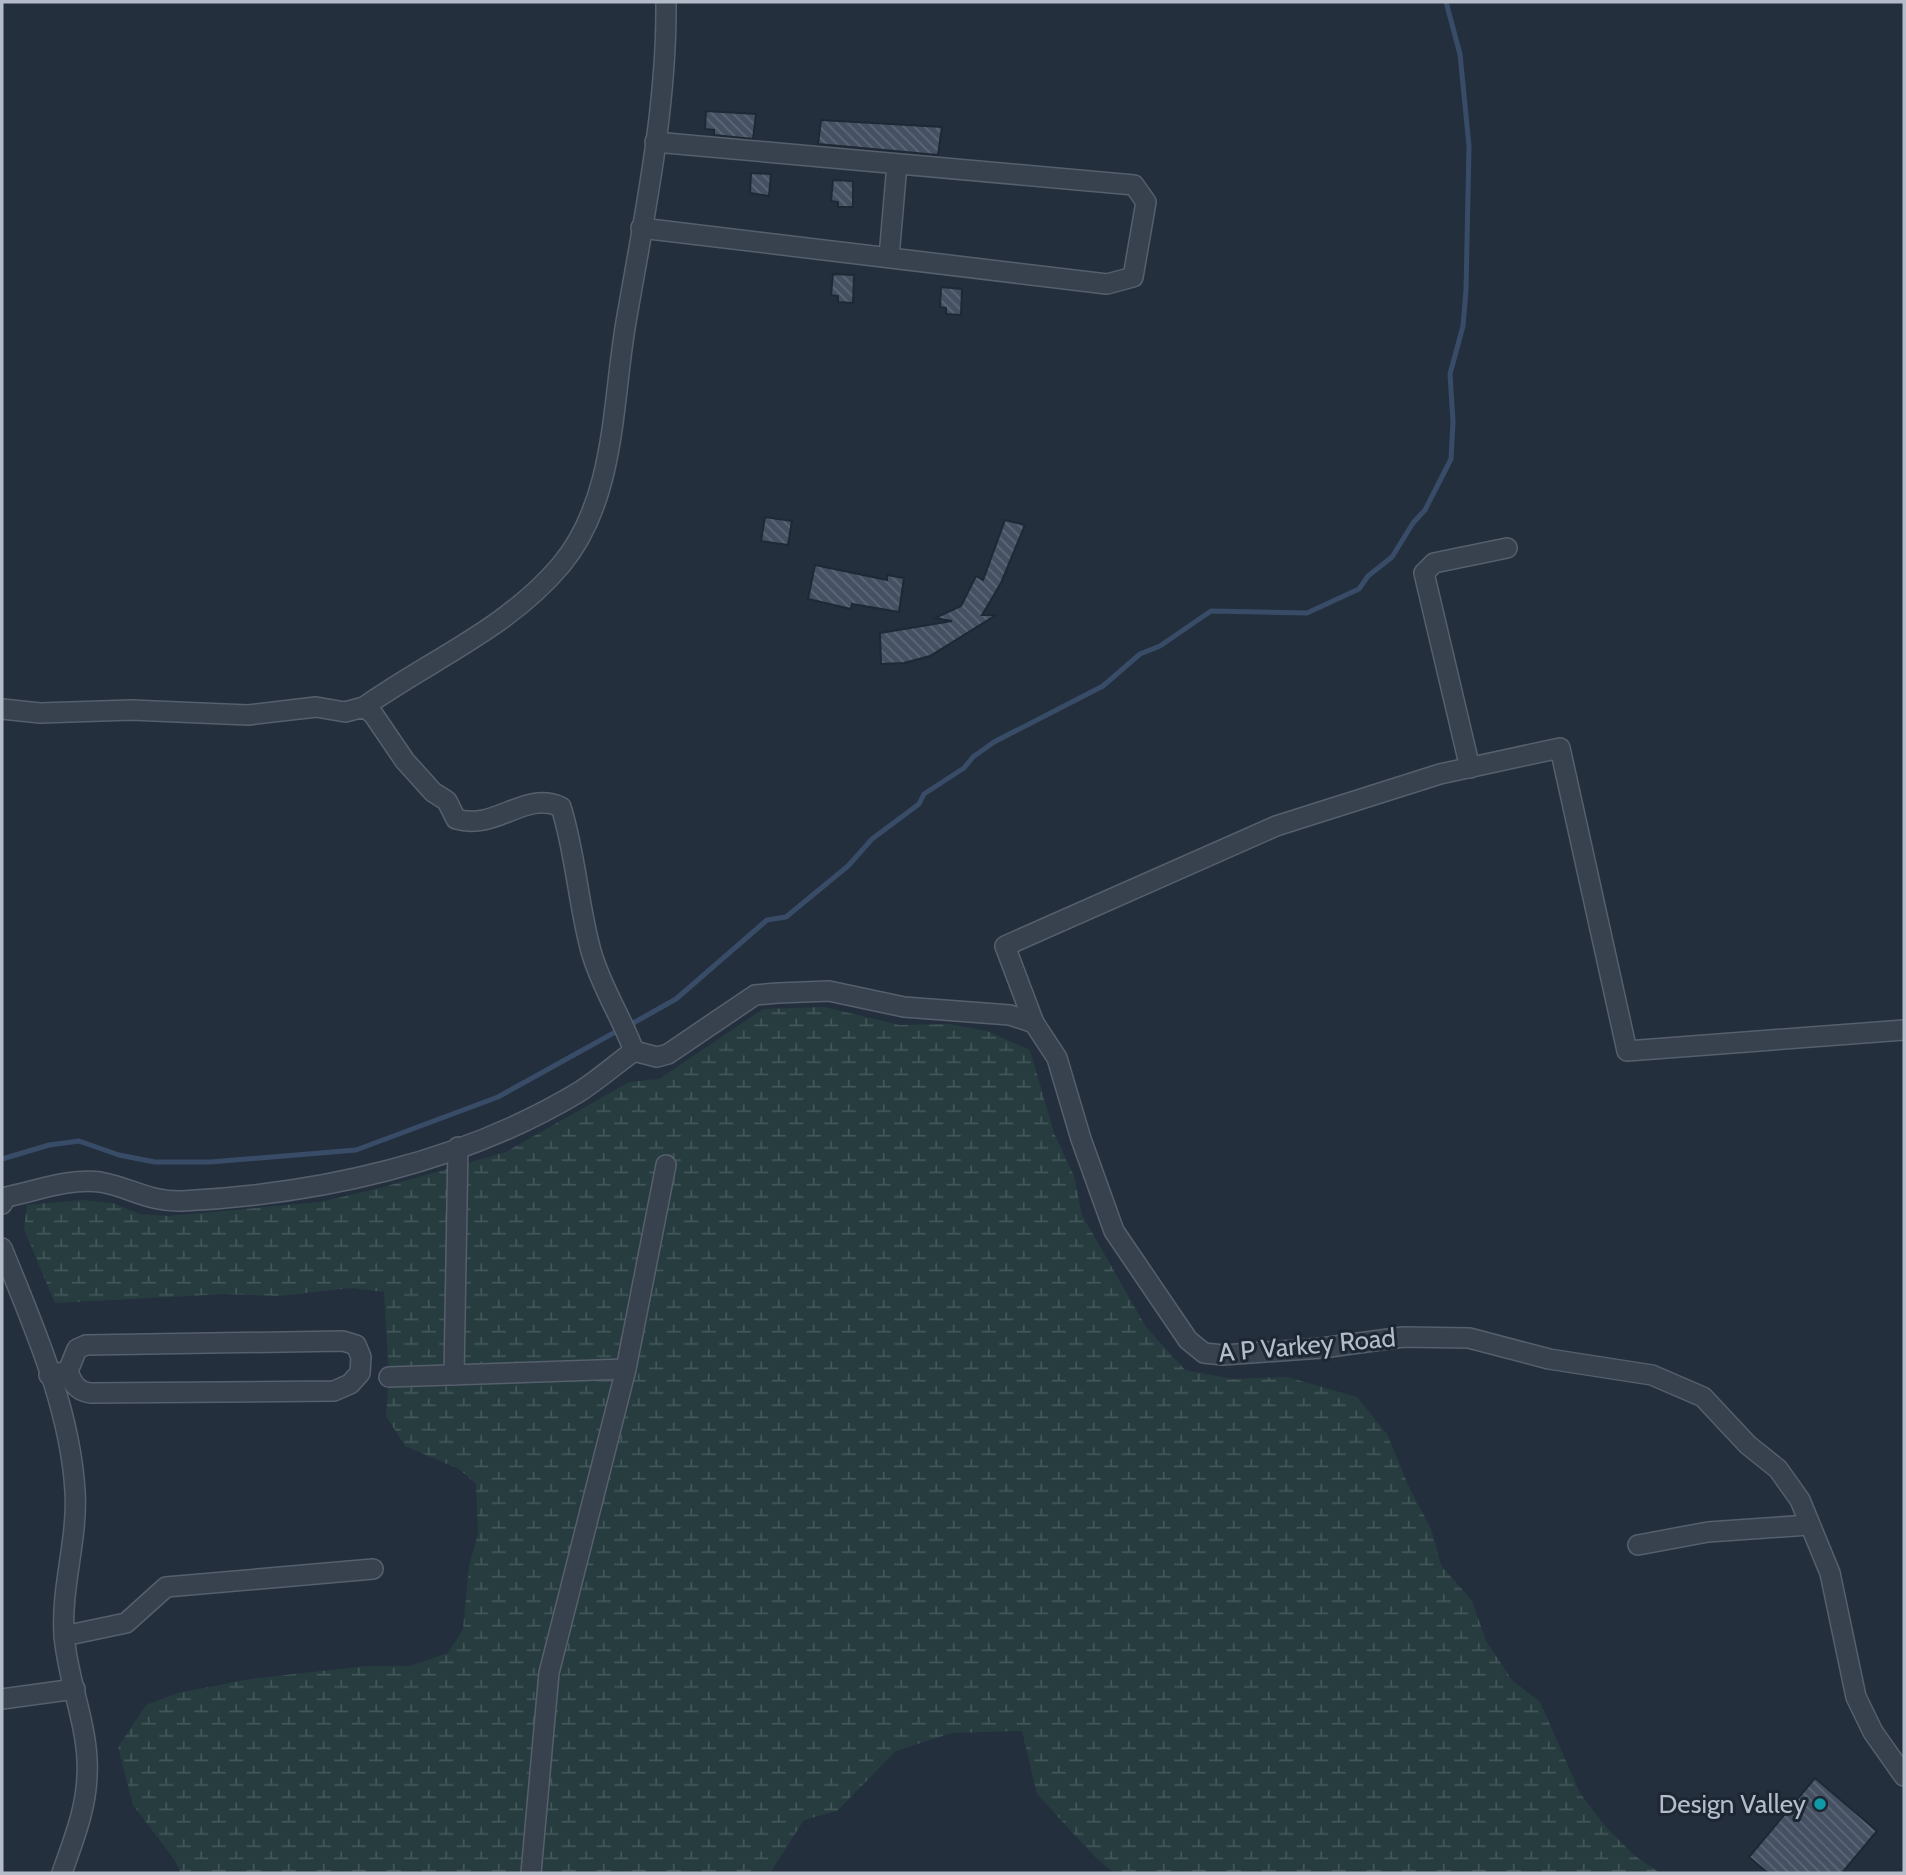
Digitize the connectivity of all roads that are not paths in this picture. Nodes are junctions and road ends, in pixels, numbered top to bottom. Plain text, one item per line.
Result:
1 (666, 2) edge
2 (655, 142) junction
3 (897, 164) junction
4 (641, 228) junction
5 (890, 257) junction
6 (1507, 548) dead end
7 (364, 707) junction
8 (2, 709) edge
9 (1470, 768) junction
10 (1034, 1023) junction
11 (1904, 1030) edge
12 (637, 1048) junction
13 (458, 1147) junction
14 (666, 1165) dead end
15 (2, 1205) edge
16 (2, 1248) edge
17 (626, 1369) junction
18 (59, 1373) junction
19 (454, 1375) junction
20 (389, 1377) dead end
21 (1809, 1525) junction
22 (1637, 1545) dead end
23 (373, 1569) dead end
24 (64, 1636) junction
25 (75, 1689) junction
26 (2, 1699) edge
27 (1904, 1776) edge
28 (62, 1873) edge
29 (530, 1873) edge

1 - 2 street
2 - 3 street
2 - 4 street
3 - 5 street
3 - 5 street
4 - 5 street
4 - 7 street
6 - 9 street
7 - 8 street
7 - 12 street
9 - 10 street
9 - 11 street
10 - 12 street
10 - 21 street, A P Varkey Road
12 - 13 street
13 - 15 street
13 - 19 street
14 - 17 street
16 - 18 street
17 - 19 street
17 - 29 street
18 - 18 street
18 - 24 street
19 - 20 street
21 - 22 street
21 - 27 street, A P Varkey Road
23 - 24 street
24 - 25 street
25 - 26 street
25 - 28 street

